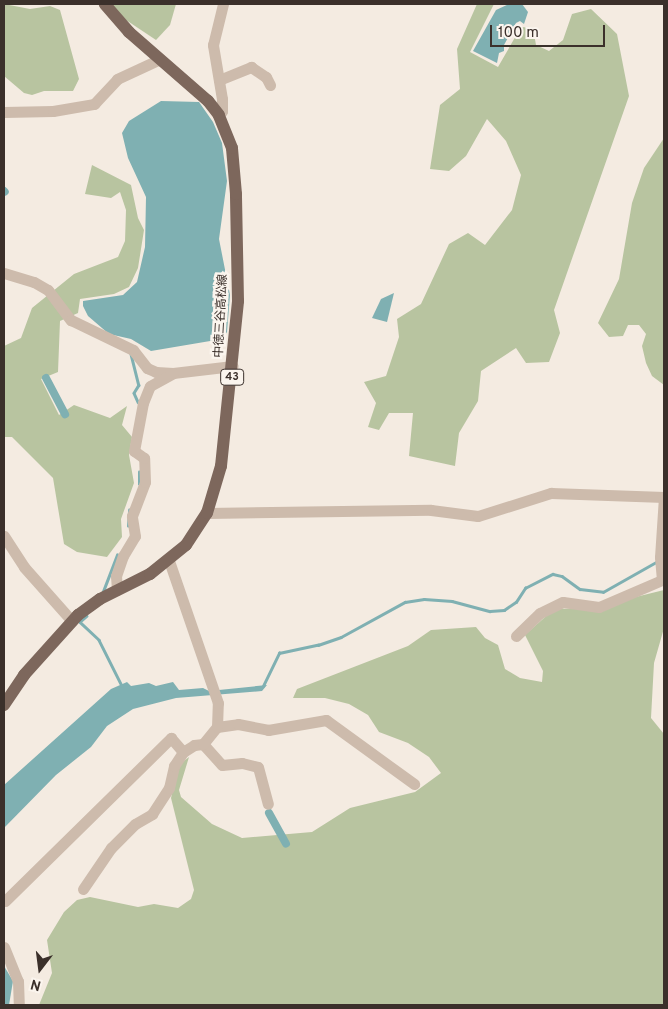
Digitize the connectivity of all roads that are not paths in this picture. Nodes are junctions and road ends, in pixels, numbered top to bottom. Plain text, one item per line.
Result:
1 (105, 4) edge
2 (223, 4) edge
3 (160, 59) junction
4 (219, 80) junction
5 (270, 85) dead end
6 (4, 112) edge
7 (219, 115) junction
8 (4, 273) edge
9 (233, 366) junction
10 (172, 373) junction
11 (664, 497) edge
12 (207, 513) junction
13 (4, 536) edge
14 (169, 561) junction
15 (117, 590) junction
16 (72, 621) junction
17 (516, 636) dead end
18 (4, 706) edge
19 (217, 727) junction
20 (203, 744) junction
21 (183, 752) junction
22 (414, 784) dead end
23 (268, 804) dead end
24 (83, 888) dead end
25 (5, 901) dead end
26 (4, 947) edge
27 (19, 1005) edge

1 - 3 main road, 中徳三谷高松線 / 43
2 - 4 street
3 - 6 street
3 - 7 main road, 中徳三谷高松線 / 43
4 - 5 street
4 - 7 street
7 - 9 main road, 中徳三谷高松線 / 43
8 - 10 street
9 - 10 street
9 - 12 main road, 中徳三谷高松線 / 43
10 - 15 street
11 - 12 street
11 - 17 street
12 - 14 main road, 中徳三谷高松線 / 43
13 - 16 street
14 - 15 main road, 中徳三谷高松線 / 43
14 - 19 street
15 - 16 main road, 中徳三谷高松線 / 43
16 - 18 main road, 中徳三谷高松線 / 43
19 - 20 street
19 - 22 street
20 - 21 street
20 - 23 street
21 - 24 street
21 - 25 street
26 - 27 street

